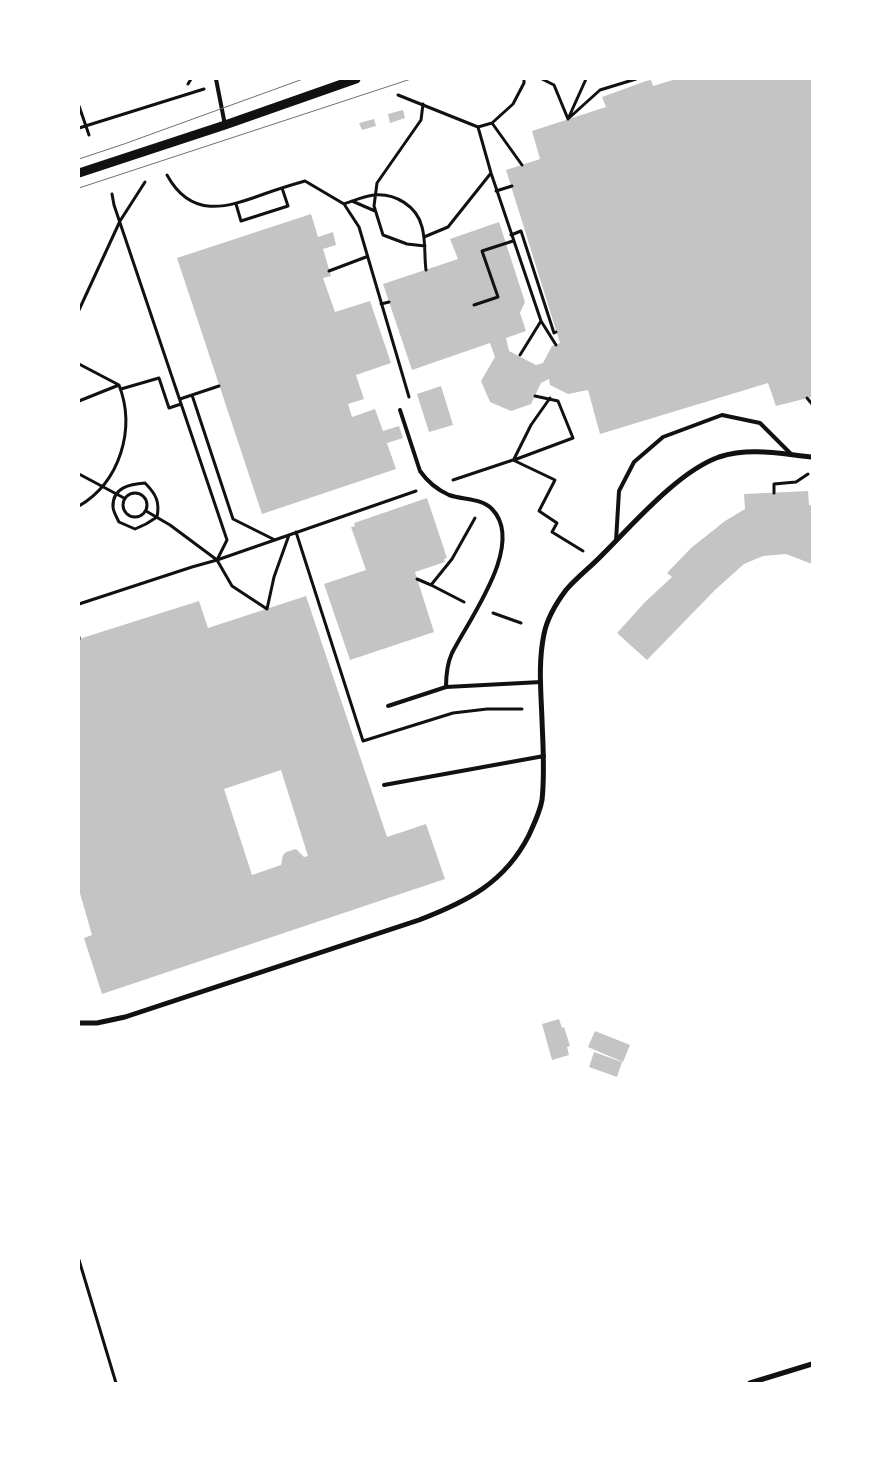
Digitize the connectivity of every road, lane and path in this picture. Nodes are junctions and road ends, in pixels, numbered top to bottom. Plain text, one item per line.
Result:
1 (191, 79) edge
2 (216, 79) edge
3 (356, 79) edge
4 (524, 79) edge
5 (542, 79) edge
6 (586, 79) edge
7 (636, 79) edge
8 (188, 84) dead end
9 (217, 84) junction
10 (398, 95) dead end
11 (423, 104) junction
12 (79, 106) edge
13 (568, 119) junction
14 (492, 123) junction
15 (225, 125) junction
16 (86, 126) junction
17 (478, 127) junction
18 (79, 128) edge
19 (88, 135) dead end
20 (522, 165) dead end
21 (79, 173) edge
22 (491, 173) junction
23 (168, 175) dead end
24 (144, 182) dead end
25 (512, 186) dead end
26 (282, 188) junction
27 (496, 191) junction
28 (112, 194) dead end
29 (374, 195) junction
30 (352, 201) junction
31 (236, 204) junction
32 (344, 204) junction
33 (376, 211) junction
34 (120, 221) junction
35 (511, 235) junction
36 (424, 236) junction
37 (513, 241) junction
38 (426, 246) junction
39 (366, 258) junction
40 (426, 270) dead end
41 (330, 271) dead end
42 (389, 302) dead end
43 (381, 304) junction
44 (474, 305) dead end
45 (79, 310) edge
46 (541, 321) junction
47 (556, 332) dead end
48 (556, 344) dead end
49 (520, 356) dead end
50 (79, 364) edge
51 (219, 386) dead end
52 (120, 387) junction
53 (192, 395) junction
54 (536, 396) dead end
55 (550, 398) junction
56 (807, 398) dead end
57 (180, 399) junction
58 (79, 401) edge
59 (410, 403) dead end
60 (182, 404) junction
61 (812, 404) edge
62 (400, 410) dead end
63 (793, 455) junction
64 (812, 457) edge
65 (513, 460) junction
66 (810, 472) dead end
67 (79, 474) edge
68 (435, 486) junction
69 (102, 487) junction
70 (774, 493) dead end
71 (115, 494) junction
72 (124, 498) junction
73 (484, 504) junction
74 (79, 506) edge
75 (146, 511) junction
76 (157, 517) junction
77 (296, 532) junction
78 (289, 535) junction
79 (275, 540) junction
80 (616, 542) junction
81 (583, 551) dead end
82 (217, 560) junction
83 (417, 579) dead end
84 (431, 585) junction
85 (79, 604) edge
86 (478, 607) junction
87 (507, 618) dead end
88 (520, 623) dead end
89 (541, 682) junction
90 (446, 686) junction
91 (388, 706) dead end
92 (522, 709) dead end
93 (544, 756) junction
94 (384, 785) dead end
95 (79, 1023) edge
96 (79, 1260) edge
97 (812, 1364) edge
98 (116, 1383) edge
99 (750, 1383) edge

1 - 8 path
2 - 9 lane
3 - 15 street
4 - 14 path
5 - 13 path
6 - 13 path
7 - 13 path
9 - 15 lane
9 - 16 path
10 - 11 path
11 - 17 path
11 - 29 path
12 - 16 path
14 - 17 path
14 - 20 path
15 - 21 street
16 - 18 path
16 - 19 path
17 - 22 path
22 - 27 path
22 - 36 path
23 - 31 path
24 - 34 path
25 - 27 path
26 - 31 path
26 - 31 path
26 - 32 path
27 - 35 path
28 - 34 path
29 - 30 path
29 - 33 path
29 - 36 path
30 - 32 path
30 - 33 path
32 - 39 path
33 - 38 path
34 - 45 path
34 - 57 path
35 - 37 path
35 - 47 path
36 - 38 path
37 - 44 path
37 - 46 path
38 - 40 path
39 - 41 path
39 - 43 path
42 - 43 path
43 - 59 path
46 - 48 path
46 - 49 path
50 - 52 path
51 - 53 path
52 - 58 path
52 - 60 path
52 - 69 path
53 - 57 path
53 - 79 path
54 - 55 path
55 - 65 path
55 - 65 path
56 - 61 path
57 - 60 path
60 - 82 path
62 - 68 lane
63 - 64 street
63 - 80 street
63 - 80 lane
65 - 68 path
65 - 81 path
66 - 70 path
67 - 69 path
68 - 73 lane
68 - 77 path
69 - 71 path
69 - 74 path
71 - 72 path
71 - 76 path
71 - 76 path
72 - 75 path
72 - 75 path
73 - 84 path
73 - 86 lane
75 - 76 path
76 - 82 path
77 - 78 path
77 - 92 path
78 - 79 path
78 - 82 path
79 - 82 path
80 - 89 street
82 - 85 path
83 - 84 path
84 - 86 path
86 - 90 lane
87 - 88 path
89 - 90 lane
89 - 93 street
90 - 91 lane
93 - 94 lane
93 - 95 street
96 - 98 path
97 - 99 street

